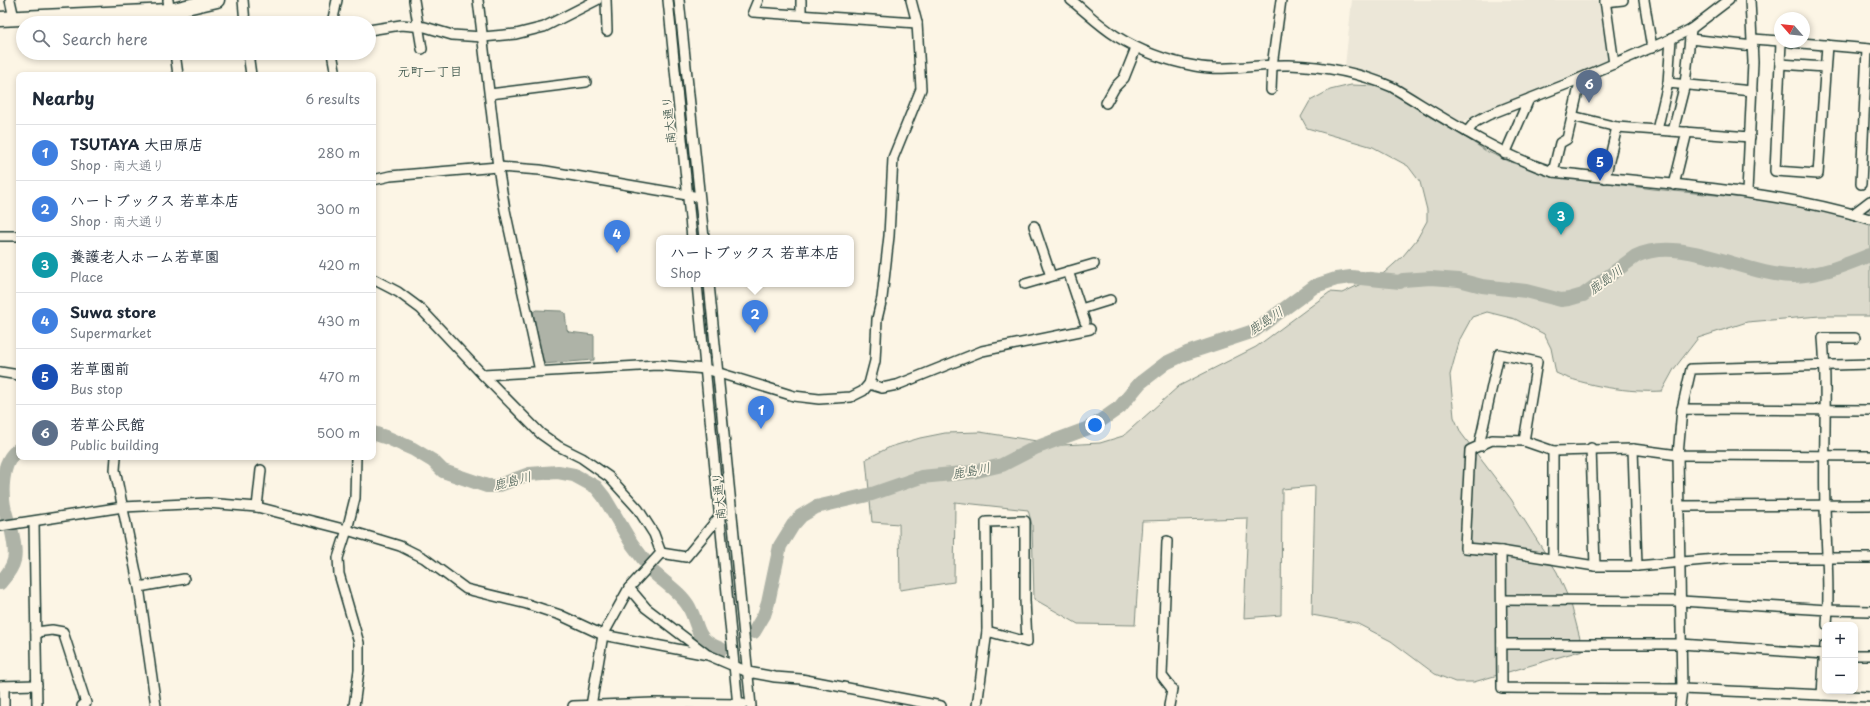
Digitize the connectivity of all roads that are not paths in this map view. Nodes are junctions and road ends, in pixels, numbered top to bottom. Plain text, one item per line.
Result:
1 (10, 0) edge
2 (217, 0) edge
3 (243, 0) edge
4 (336, 0) edge
5 (414, 0) edge
6 (478, 0) edge
7 (597, 0) edge
8 (606, 0) edge
9 (668, 0) edge
10 (680, 0) edge
11 (758, 0) edge
12 (801, 0) edge
13 (911, 0) edge
14 (1071, 0) edge
15 (1281, 0) edge
16 (1623, 0) edge
17 (1644, 0) edge
18 (1729, 0) edge
19 (1750, 0) edge
20 (1605, 1) edge
21 (169, 11) edge
22 (800, 14) junction
23 (58, 16) edge
24 (244, 16) edge
25 (333, 16) edge
26 (14, 18) joint
27 (0, 19) edge
28 (917, 23) junction
29 (418, 26) junction
30 (376, 29) edge
31 (1691, 29) junction
32 (607, 31) dead end
33 (483, 38) junction
34 (1671, 39) junction
35 (1690, 39) junction
36 (1753, 42) junction
37 (1774, 42) edge
38 (1810, 44) edge
39 (1827, 45) junction
40 (1136, 48) junction
41 (1652, 48) junction
42 (1781, 48) edge
43 (422, 49) dead end
44 (1869, 49) edge
45 (176, 60) edge
46 (249, 60) edge
47 (333, 60) edge
48 (1614, 64) junction
49 (1780, 64) junction
50 (1272, 66) junction
51 (1825, 67) junction
52 (178, 72) edge
53 (251, 72) edge
54 (335, 72) edge
55 (1581, 78) junction
56 (586, 82) dead end
57 (1668, 83) junction
58 (1685, 84) junction
59 (1271, 90) dead end
60 (1752, 91) junction
61 (490, 94) junction
62 (1528, 99) junction
63 (1106, 103) dead end
64 (1572, 116) junction
65 (1617, 127) junction
66 (1657, 130) junction
67 (1673, 131) junction
68 (1467, 132) junction
69 (1687, 132) junction
70 (1750, 137) junction
71 (1866, 148) edge
72 (1505, 154) junction
73 (498, 167) junction
74 (1553, 172) junction
75 (1605, 178) junction
76 (376, 179) edge
77 (1862, 184) dead end
78 (1674, 185) junction
79 (1746, 192) junction
80 (688, 196) junction
81 (699, 197) junction
82 (1870, 201) edge
83 (1853, 214) junction
84 (1870, 219) edge
85 (1034, 226) dead end
86 (692, 235) edge
87 (704, 235) edge
88 (0, 236) edge
89 (16, 236) edge
90 (1094, 264) dead end
91 (1068, 271) junction
92 (1051, 276) junction
93 (376, 281) edge
94 (1025, 284) dead end
95 (697, 287) edge
96 (709, 287) edge
97 (1110, 300) dead end
98 (1081, 309) junction
99 (1855, 338) dead end
100 (1870, 364) edge
101 (1825, 365) junction
102 (706, 369) junction
103 (540, 371) junction
104 (0, 372) edge
105 (718, 373) junction
106 (16, 375) edge
107 (483, 375) junction
108 (869, 384) junction
109 (1682, 409) junction
110 (1826, 410) junction
111 (1870, 410) edge
112 (1524, 441) junction
113 (1481, 446) junction
114 (1591, 448) junction
115 (1633, 448) junction
116 (1554, 450) junction
117 (1678, 456) junction
118 (1826, 456) junction
119 (1870, 456) edge
120 (116, 460) edge
121 (356, 460) edge
122 (261, 470) dead end
123 (1825, 505) junction
124 (1870, 505) edge
125 (1679, 506) junction
126 (123, 507) junction
127 (257, 507) junction
128 (720, 516) junction
129 (34, 522) junction
130 (0, 526) edge
131 (348, 530) junction
132 (1167, 541) dead end
133 (1501, 551) junction
134 (661, 553) junction
135 (1828, 558) junction
136 (1870, 558) edge
137 (1553, 559) junction
138 (1680, 562) junction
139 (1595, 566) junction
140 (1637, 566) junction
141 (184, 579) dead end
142 (139, 587) junction
143 (629, 588) junction
144 (1502, 600) junction
145 (1681, 602) junction
146 (1828, 610) junction
147 (1870, 611) edge
148 (1827, 622) edge
149 (987, 631) junction
150 (36, 632) junction
151 (603, 635) junction
152 (1502, 644) junction
153 (1681, 644) junction
154 (1822, 651) edge
155 (708, 655) junction
156 (1858, 655) edge
157 (1870, 655) edge
158 (1825, 658) edge
159 (734, 667) junction
160 (748, 672) junction
161 (37, 685) junction
162 (2, 686) edge
163 (1682, 689) junction
164 (1822, 695) junction
165 (1870, 697) edge
166 (642, 704) edge
167 (591, 705) edge
168 (738, 705) edge
169 (752, 705) edge
170 (4, 706) edge
171 (37, 706) edge
172 (82, 706) edge
173 (156, 706) edge
174 (354, 706) edge
175 (573, 706) edge
176 (941, 706) edge
177 (977, 706) edge
178 (1169, 706) edge
179 (1680, 706) edge

1 - 26 street
2 - 21 highway
3 - 24 street
4 - 25 street
5 - 29 street
6 - 33 street
7 - 33 street
8 - 32 street
9 - 80 street, 南大通り
10 - 81 street, 南大通り
11 - 22 street
12 - 22 street
13 - 28 street
14 - 40 street
15 - 50 street
16 - 20 street
17 - 41 street
18 - 31 street
19 - 36 street
20 - 48 street
21 - 23 highway
22 - 28 street
26 - 27 highway
28 - 108 street
29 - 30 street
29 - 33 street
29 - 43 street
31 - 34 street
31 - 35 street
33 - 61 street
34 - 41 street
34 - 57 street
35 - 36 street
35 - 58 street
36 - 37 street
36 - 60 street
38 - 39 street
39 - 44 street
39 - 51 street
40 - 50 street
40 - 63 street
41 - 48 street
42 - 49 street
44 - 71 street
45 - 52 street
46 - 53 street
47 - 54 street
48 - 55 street
49 - 51 street
49 - 51 street
50 - 59 street
50 - 68 street
55 - 62 street
55 - 64 street
56 - 61 street
57 - 58 street
57 - 66 street
58 - 60 street
58 - 67 street
60 - 70 street
61 - 73 street
62 - 68 street
62 - 72 street
64 - 65 street
64 - 74 street
65 - 66 street
65 - 75 street
66 - 67 street
67 - 69 street
68 - 72 street
69 - 70 street
69 - 78 street
70 - 79 street
71 - 77 street
72 - 74 street
73 - 76 street
73 - 80 street
73 - 103 street
74 - 75 street
75 - 78 street
78 - 79 street
79 - 83 street
80 - 81 street
80 - 86 street, 南大通り
81 - 87 street, 南大通り
82 - 83 street
83 - 84 street
85 - 92 street
88 - 89 street
90 - 91 street
91 - 92 street
91 - 98 street
92 - 94 street
93 - 107 street
95 - 102 street, 南大通り
96 - 105 street, 南大通り
97 - 98 street
98 - 108 street
99 - 101 street
100 - 101 street
101 - 109 street
101 - 110 street
102 - 103 street
102 - 105 street
102 - 128 street, 南大通り
103 - 107 street
104 - 106 street
105 - 108 street
105 - 160 street, 南大通り
107 - 134 street
109 - 110 street
109 - 117 street
110 - 111 street
110 - 118 street
112 - 113 street
112 - 113 street
112 - 116 street
113 - 133 street
114 - 115 street
114 - 116 street
114 - 139 street
115 - 117 street
115 - 140 street
116 - 137 street
117 - 118 street
117 - 125 street
118 - 119 street
118 - 123 street
120 - 126 street
121 - 131 street
122 - 127 street
123 - 124 street
123 - 125 street
123 - 135 street
125 - 138 street
126 - 127 street
126 - 129 street
126 - 142 street
127 - 131 street
128 - 134 street
128 - 159 street, 南大通り
129 - 130 street
129 - 150 street
131 - 151 street
131 - 174 street
132 - 178 street
133 - 137 street
133 - 144 street
134 - 143 street
135 - 136 street
135 - 138 street
135 - 146 street
137 - 139 street
138 - 140 street
138 - 145 street
139 - 140 street
141 - 142 street
142 - 173 street
143 - 151 street
143 - 155 street
144 - 145 street
144 - 152 street
145 - 146 street
145 - 153 street
146 - 147 street
146 - 148 street
149 - 149 street
149 - 177 street
150 - 161 street
150 - 172 street
151 - 155 street
151 - 167 street
152 - 153 street
152 - 163 street
153 - 154 street
153 - 163 street
155 - 159 street
156 - 157 street
158 - 164 street
159 - 160 street
159 - 168 street, 南大通り
160 - 169 street, 南大通り
160 - 176 street
161 - 162 street
161 - 171 street
162 - 170 street
163 - 164 street
163 - 179 street
164 - 165 street
166 - 167 street
166 - 168 street
167 - 175 street
168 - 169 street

